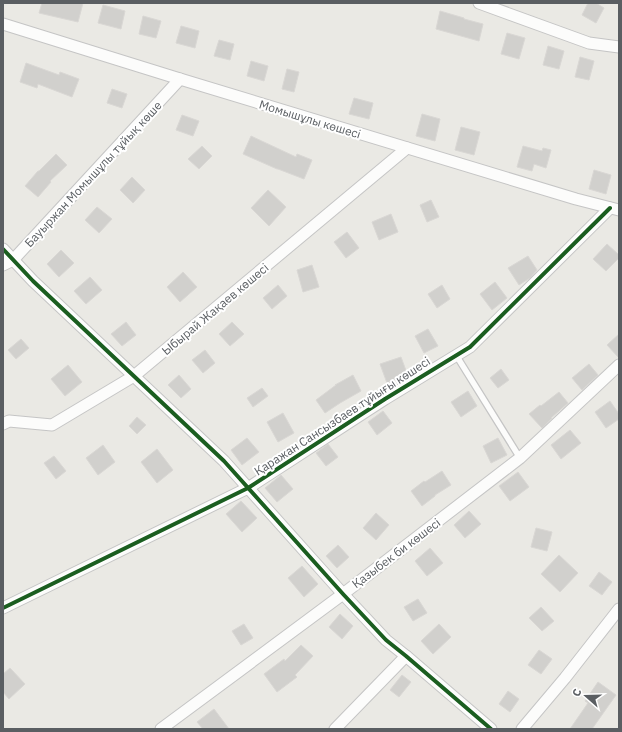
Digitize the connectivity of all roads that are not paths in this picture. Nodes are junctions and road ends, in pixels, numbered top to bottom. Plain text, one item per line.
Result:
1 (479, 3) edge
2 (492, 5) edge
3 (3, 24) edge
4 (619, 47) edge
5 (180, 79) junction
6 (407, 148) junction
7 (614, 209) edge
8 (3, 250) edge
9 (8, 263) edge
10 (456, 355) junction
11 (619, 365) edge
12 (134, 376) junction
13 (3, 424) edge
14 (520, 458) junction
15 (248, 488) junction
16 (343, 594) junction
17 (3, 608) edge
18 (619, 609) edge
19 (406, 656) junction
20 (161, 729) edge
21 (335, 729) edge
22 (491, 729) edge
23 (522, 729) edge

1 - 2 street
2 - 4 street
3 - 5 street, Момышұлы көшесі
5 - 6 street, Момышұлы көшесі
5 - 9 street, Бауыржан Момышұлы тұйық көше
6 - 7 street, Момышұлы көшесі
6 - 12 street, Ыбырай Жақаев көшесі
7 - 10 street, Қаражан Сансызбаев тұйығы көшесі
8 - 9 street
9 - 12 street
10 - 14 lane
10 - 15 street, Қаражан Сансызбаев тұйығы көшесі
11 - 14 street, Қазыбек би көшесі
12 - 13 street, Ыбырай Жақаев көшесі
12 - 15 street
14 - 16 street, Қазыбек би көшесі
15 - 16 street
15 - 17 street, Қаражан Сансызбаев тұйығы көшесі
16 - 19 street
16 - 20 street, Қазыбек би көшесі
18 - 23 street
19 - 21 street
19 - 22 street

